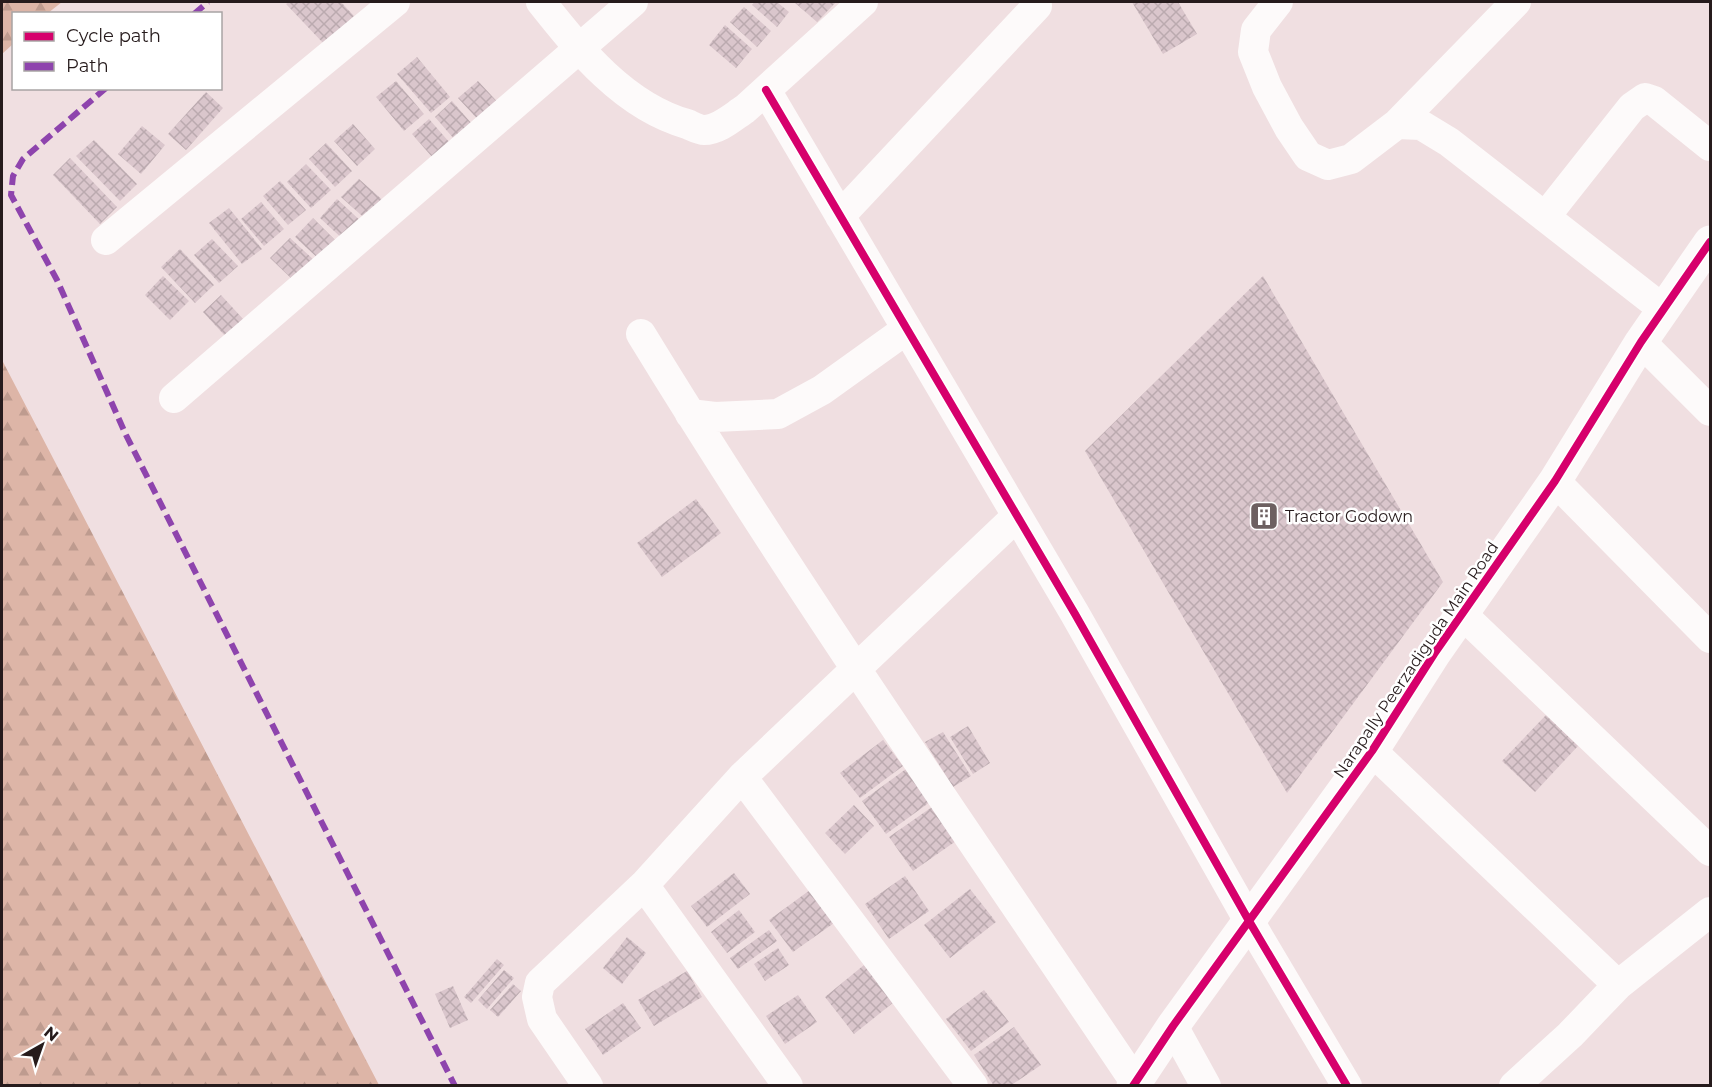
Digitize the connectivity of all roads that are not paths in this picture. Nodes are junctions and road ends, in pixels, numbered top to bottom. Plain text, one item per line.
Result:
1 (395, 2) edge
2 (541, 2) edge
3 (633, 2) edge
4 (863, 2) edge
5 (1278, 2) edge
6 (1516, 2) edge
7 (1037, 6) dead end
8 (578, 48) junction
9 (766, 90) junction
10 (1396, 124) junction
11 (1710, 146) edge
12 (840, 216) junction
13 (1545, 217) junction
14 (106, 240) dead end
15 (1710, 242) edge
16 (1663, 309) junction
17 (907, 329) junction
18 (641, 334) dead end
19 (1641, 342) junction
20 (174, 398) dead end
21 (1710, 411) edge
22 (690, 414) junction
23 (1555, 481) junction
24 (1017, 516) junction
25 (1463, 615) junction
26 (1710, 638) edge
27 (857, 669) junction
28 (1372, 751) junction
29 (742, 777) junction
30 (1710, 851) edge
31 (644, 885) junction
32 (1710, 912) edge
33 (1249, 921) junction
34 (1618, 985) junction
35 (1173, 1026) junction
36 (1134, 1084) edge
37 (588, 1086) edge
38 (788, 1086) edge
39 (972, 1086) edge
40 (1206, 1086) edge
41 (1347, 1086) edge
42 (1514, 1086) edge

1 - 14 street
2 - 8 street
3 - 8 street
4 - 9 street
5 - 10 street
6 - 10 street
7 - 12 street
8 - 9 street
8 - 20 street
9 - 12 street
10 - 13 street
11 - 13 street
12 - 17 street
13 - 16 street
15 - 16 street, Narapally Peerzadiguda Main Road
16 - 19 street, Narapally Peerzadiguda Main Road
17 - 22 street
17 - 24 street
18 - 22 street
19 - 21 street
19 - 23 street, Narapally Peerzadiguda Main Road
22 - 27 street
23 - 25 street, Narapally Peerzadiguda Main Road
23 - 26 street
24 - 27 street
24 - 33 street
25 - 28 street, Narapally Peerzadiguda Main Road
25 - 30 street
27 - 29 street
27 - 36 street
28 - 33 street, Narapally Peerzadiguda Main Road
28 - 34 street
29 - 31 street
29 - 39 street
31 - 37 street
31 - 38 street
32 - 34 street
33 - 35 street, Narapally Peerzadiguda Main Road
33 - 41 street
34 - 42 street
35 - 36 street, Narapally Peerzadiguda Main Road
35 - 40 street

